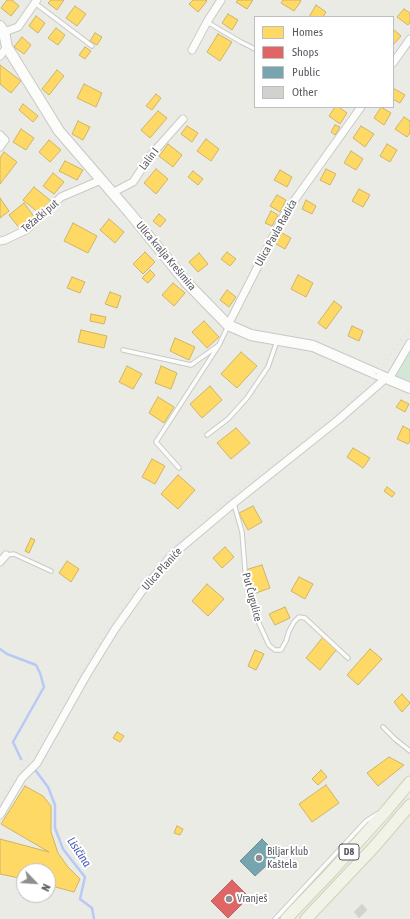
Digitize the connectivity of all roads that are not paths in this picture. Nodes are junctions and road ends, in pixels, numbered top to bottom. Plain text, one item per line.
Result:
1 (221, 0) edge
2 (36, 2) edge
3 (207, 22) junction
4 (2, 29) edge
5 (410, 38) edge
6 (92, 46) dead end
7 (7, 47) junction
8 (254, 48) edge
9 (192, 50) dead end
10 (0, 56) edge
11 (394, 62) edge
12 (360, 108) edge
13 (183, 120) dead end
14 (0, 135) edge
15 (0, 147) edge
16 (101, 180) junction
17 (112, 193) junction
18 (0, 241) edge
19 (228, 325) junction
20 (277, 340) junction
21 (410, 343) edge
22 (219, 345) junction
23 (123, 350) dead end
24 (388, 379) junction
25 (410, 388) edge
26 (207, 435) dead end
27 (179, 468) dead end
28 (234, 503) junction
29 (6, 555) joint
30 (0, 562) edge
31 (51, 571) dead end
32 (348, 658) dead end
33 (383, 728) dead end
34 (410, 751) edge
35 (410, 782) edge
36 (410, 805) edge
37 (386, 811) junction
38 (0, 815) edge
39 (275, 919) edge
40 (286, 919) edge
41 (306, 919) edge

1 - 3 street
2 - 4 street
2 - 6 lane
3 - 8 lane
3 - 9 street
4 - 7 street, Ulica kralja Krešimira
5 - 11 street
7 - 10 street
7 - 16 street, Ulica kralja Krešimira
12 - 19 street, Ulica Pavla Radića
13 - 17 street, Lalin I
14 - 15 street
16 - 17 street, Ulica kralja Krešimira
16 - 18 street, Težački put
17 - 19 street, Ulica kralja Krešimira
19 - 20 street, Ulica kralja Krešimira
19 - 22 lane
20 - 24 street, Ulica kralja Krešimira
20 - 26 lane
21 - 24 street, Ulica Planiće
22 - 23 lane
22 - 27 lane
24 - 25 street, Ulica kralja Krešimira
24 - 28 street, Ulica Planiće
28 - 32 lane, Put Čugulice
28 - 38 street, Ulica Planiće
29 - 30 street
29 - 31 lane
33 - 34 lane
35 - 37 main road, D8
36 - 41 main road, D8
37 - 39 lane
37 - 40 main road, D8

